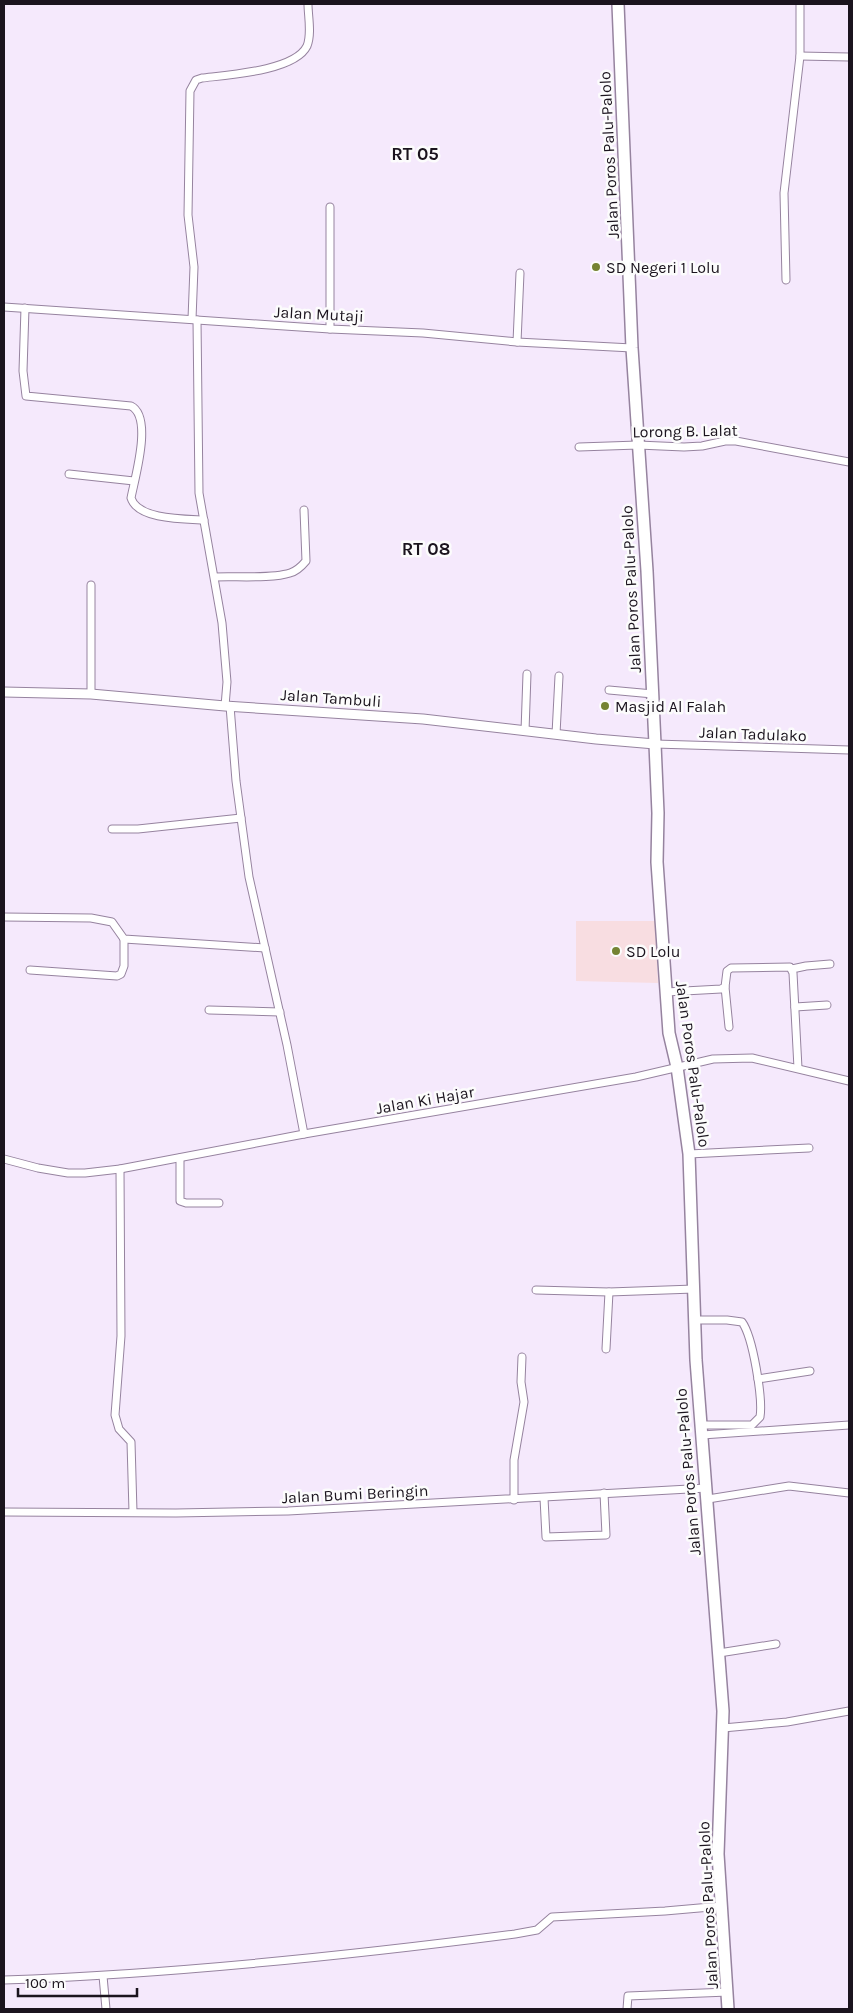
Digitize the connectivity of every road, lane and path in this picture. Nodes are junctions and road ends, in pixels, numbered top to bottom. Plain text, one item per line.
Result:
1 (308, 4) edge
2 (618, 4) edge
3 (800, 4) edge
4 (800, 56) junction
5 (849, 57) edge
6 (330, 207) dead end
7 (520, 273) dead end
8 (786, 280) dead end
9 (4, 307) edge
10 (26, 308) junction
11 (194, 319) junction
12 (330, 329) junction
13 (517, 342) junction
14 (632, 348) junction
15 (638, 445) junction
16 (579, 447) dead end
17 (849, 462) edge
18 (69, 474) dead end
19 (134, 481) junction
20 (304, 510) dead end
21 (204, 520) junction
22 (215, 577) junction
23 (91, 585) dead end
24 (528, 674) dead end
25 (559, 676) dead end
26 (610, 690) dead end
27 (4, 692) edge
28 (91, 694) junction
29 (653, 694) junction
30 (228, 706) junction
31 (525, 731) junction
32 (556, 734) junction
33 (655, 744) junction
34 (849, 750) edge
35 (241, 818) junction
36 (112, 829) dead end
37 (4, 917) edge
38 (124, 940) junction
39 (265, 948) junction
40 (830, 964) dead end
41 (792, 969) junction
42 (30, 970) dead end
43 (726, 987) junction
44 (666, 992) junction
45 (827, 1005) dead end
46 (795, 1006) junction
47 (208, 1010) dead end
48 (280, 1012) junction
49 (729, 1027) dead end
50 (677, 1067) junction
51 (798, 1068) junction
52 (849, 1081) edge
53 (304, 1134) junction
54 (809, 1148) dead end
55 (689, 1154) junction
56 (180, 1158) junction
57 (4, 1159) edge
58 (120, 1169) junction
59 (219, 1203) dead end
60 (694, 1289) junction
61 (536, 1290) dead end
62 (609, 1292) junction
63 (695, 1320) junction
64 (606, 1349) dead end
65 (522, 1357) dead end
66 (810, 1371) dead end
67 (758, 1379) junction
68 (849, 1425) edge
69 (701, 1430) junction
70 (604, 1493) junction
71 (849, 1493) edge
72 (707, 1494) junction
73 (544, 1498) junction
74 (514, 1500) junction
75 (4, 1512) edge
76 (133, 1512) junction
77 (776, 1644) dead end
78 (719, 1654) junction
79 (849, 1711) edge
80 (723, 1728) junction
81 (722, 1906) junction
82 (103, 1976) junction
83 (4, 1980) edge
84 (728, 1992) junction
85 (106, 2009) edge
86 (627, 2009) edge
87 (728, 2009) edge

1 - 11 street
2 - 14 main road, Jalan Poros Palu-Palolo
3 - 4 street
4 - 5 street
4 - 8 street
6 - 12 street
7 - 13 street
9 - 10 street, Jalan Mutaji
10 - 11 street, Jalan Mutaji
10 - 19 street
11 - 12 street, Jalan Mutaji
11 - 21 street
12 - 13 street, Jalan Mutaji
13 - 14 street, Jalan Mutaji
14 - 15 main road, Jalan Poros Palu-Palolo
15 - 16 street, Lorong B. Lalat
15 - 17 street, Lorong B. Lalat
15 - 29 main road, Jalan Poros Palu-Palolo
18 - 19 street
19 - 21 street
20 - 22 street
21 - 22 street
22 - 30 street
23 - 28 street
24 - 31 street
25 - 32 street
26 - 29 street
27 - 28 street, Jalan Tambuli
28 - 30 street, Jalan Tambuli
29 - 33 main road, Jalan Poros Palu-Palolo
30 - 31 street, Jalan Tambuli
30 - 35 street
31 - 32 street, Jalan Tambuli
32 - 33 street, Jalan Tambuli
33 - 34 street, Jalan Tadulako
33 - 44 main road, Jalan Poros Palu-Palolo
35 - 36 street
35 - 39 street
37 - 38 street
38 - 39 street
38 - 42 street
39 - 48 street
40 - 41 street
41 - 43 street
41 - 46 street
43 - 44 street
43 - 49 street
44 - 50 main road, Jalan Poros Palu-Palolo
45 - 46 street
46 - 51 street
47 - 48 street
48 - 53 street
50 - 51 street, Jalan Ki Hajar
50 - 53 street, Jalan Ki Hajar
50 - 55 main road, Jalan Poros Palu-Palolo
51 - 52 street, Jalan Ki Hajar
53 - 56 street, Jalan Ki Hajar
54 - 55 street
55 - 60 main road, Jalan Poros Palu-Palolo
56 - 58 street, Jalan Ki Hajar
56 - 59 street
57 - 58 street, Jalan Ki Hajar
58 - 76 street
60 - 62 street
60 - 63 main road, Jalan Poros Palu-Palolo
61 - 62 street
62 - 64 street
63 - 67 street
63 - 69 main road, Jalan Poros Palu-Palolo
65 - 74 street
66 - 67 street
67 - 69 street
68 - 69 street
69 - 72 main road, Jalan Poros Palu-Palolo
70 - 72 street, Jalan Bumi Beringin
70 - 73 street, Jalan Bumi Beringin
70 - 73 street
71 - 72 street, Jalan Bumi Beringin
72 - 78 main road, Jalan Poros Palu-Palolo
73 - 74 street, Jalan Bumi Beringin
74 - 76 street, Jalan Bumi Beringin
75 - 76 street, Jalan Bumi Beringin
77 - 78 street
78 - 80 main road, Jalan Poros Palu-Palolo
79 - 80 street
80 - 81 main road, Jalan Poros Palu-Palolo
81 - 82 street
81 - 84 main road, Jalan Poros Palu-Palolo
82 - 83 street
82 - 85 street
84 - 86 street
84 - 87 main road, Jalan Poros Palu-Palolo

